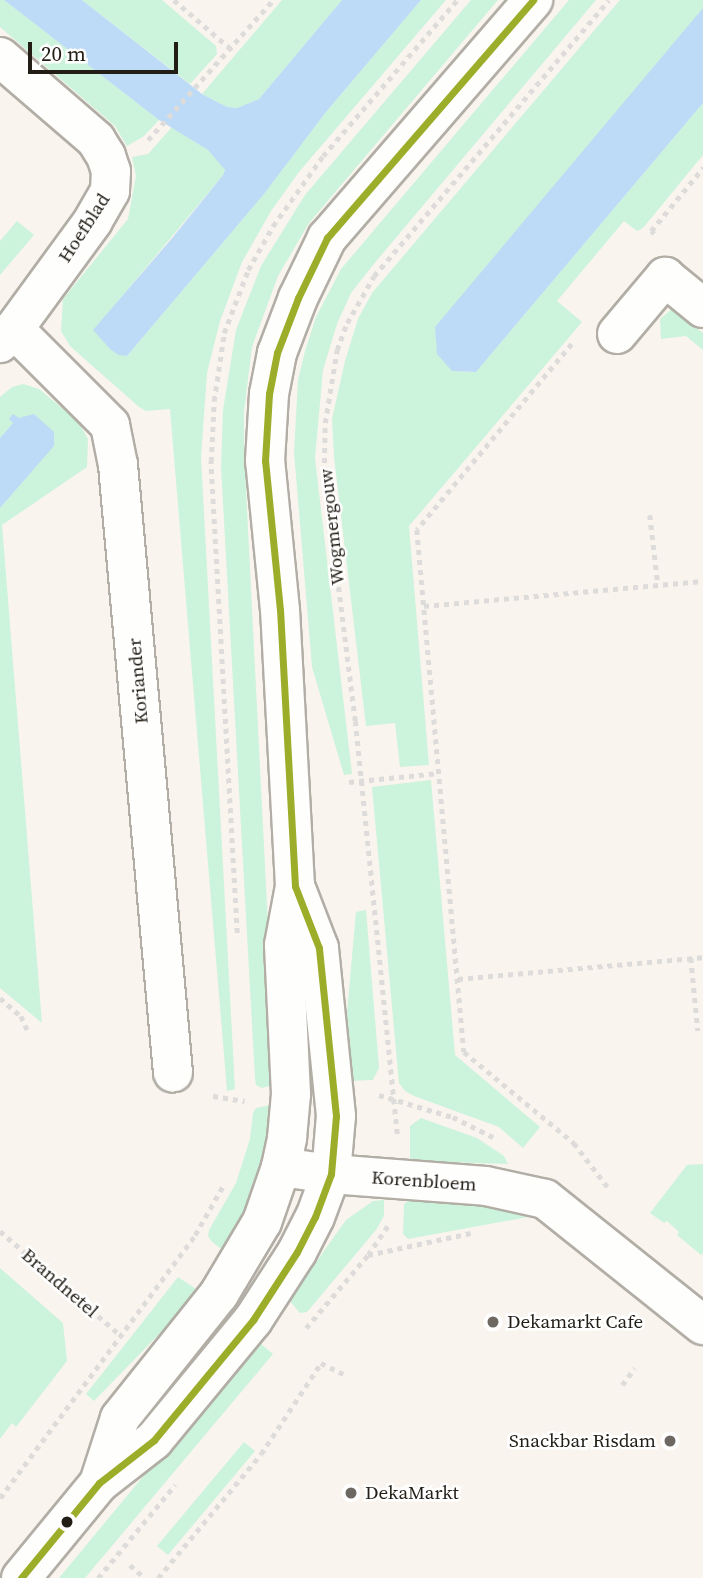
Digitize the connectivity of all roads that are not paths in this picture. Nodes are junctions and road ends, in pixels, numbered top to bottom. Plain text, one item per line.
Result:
1 (533, 0) edge
2 (0, 57) edge
3 (703, 308) edge
4 (617, 334) road end
5 (7, 336) edge
6 (295, 886) junction
7 (173, 1073) dead end
8 (281, 1167) junction
9 (331, 1174) junction
10 (703, 1325) edge
11 (99, 1483) junction
12 (21, 1578) edge

1 - 6 street
2 - 5 street, Hoefblad
3 - 4 street
5 - 7 street, Koriander
6 - 8 street
6 - 9 street
8 - 9 street, Korenbloem
8 - 11 street
9 - 10 street, Korenbloem
9 - 11 street
11 - 12 street

